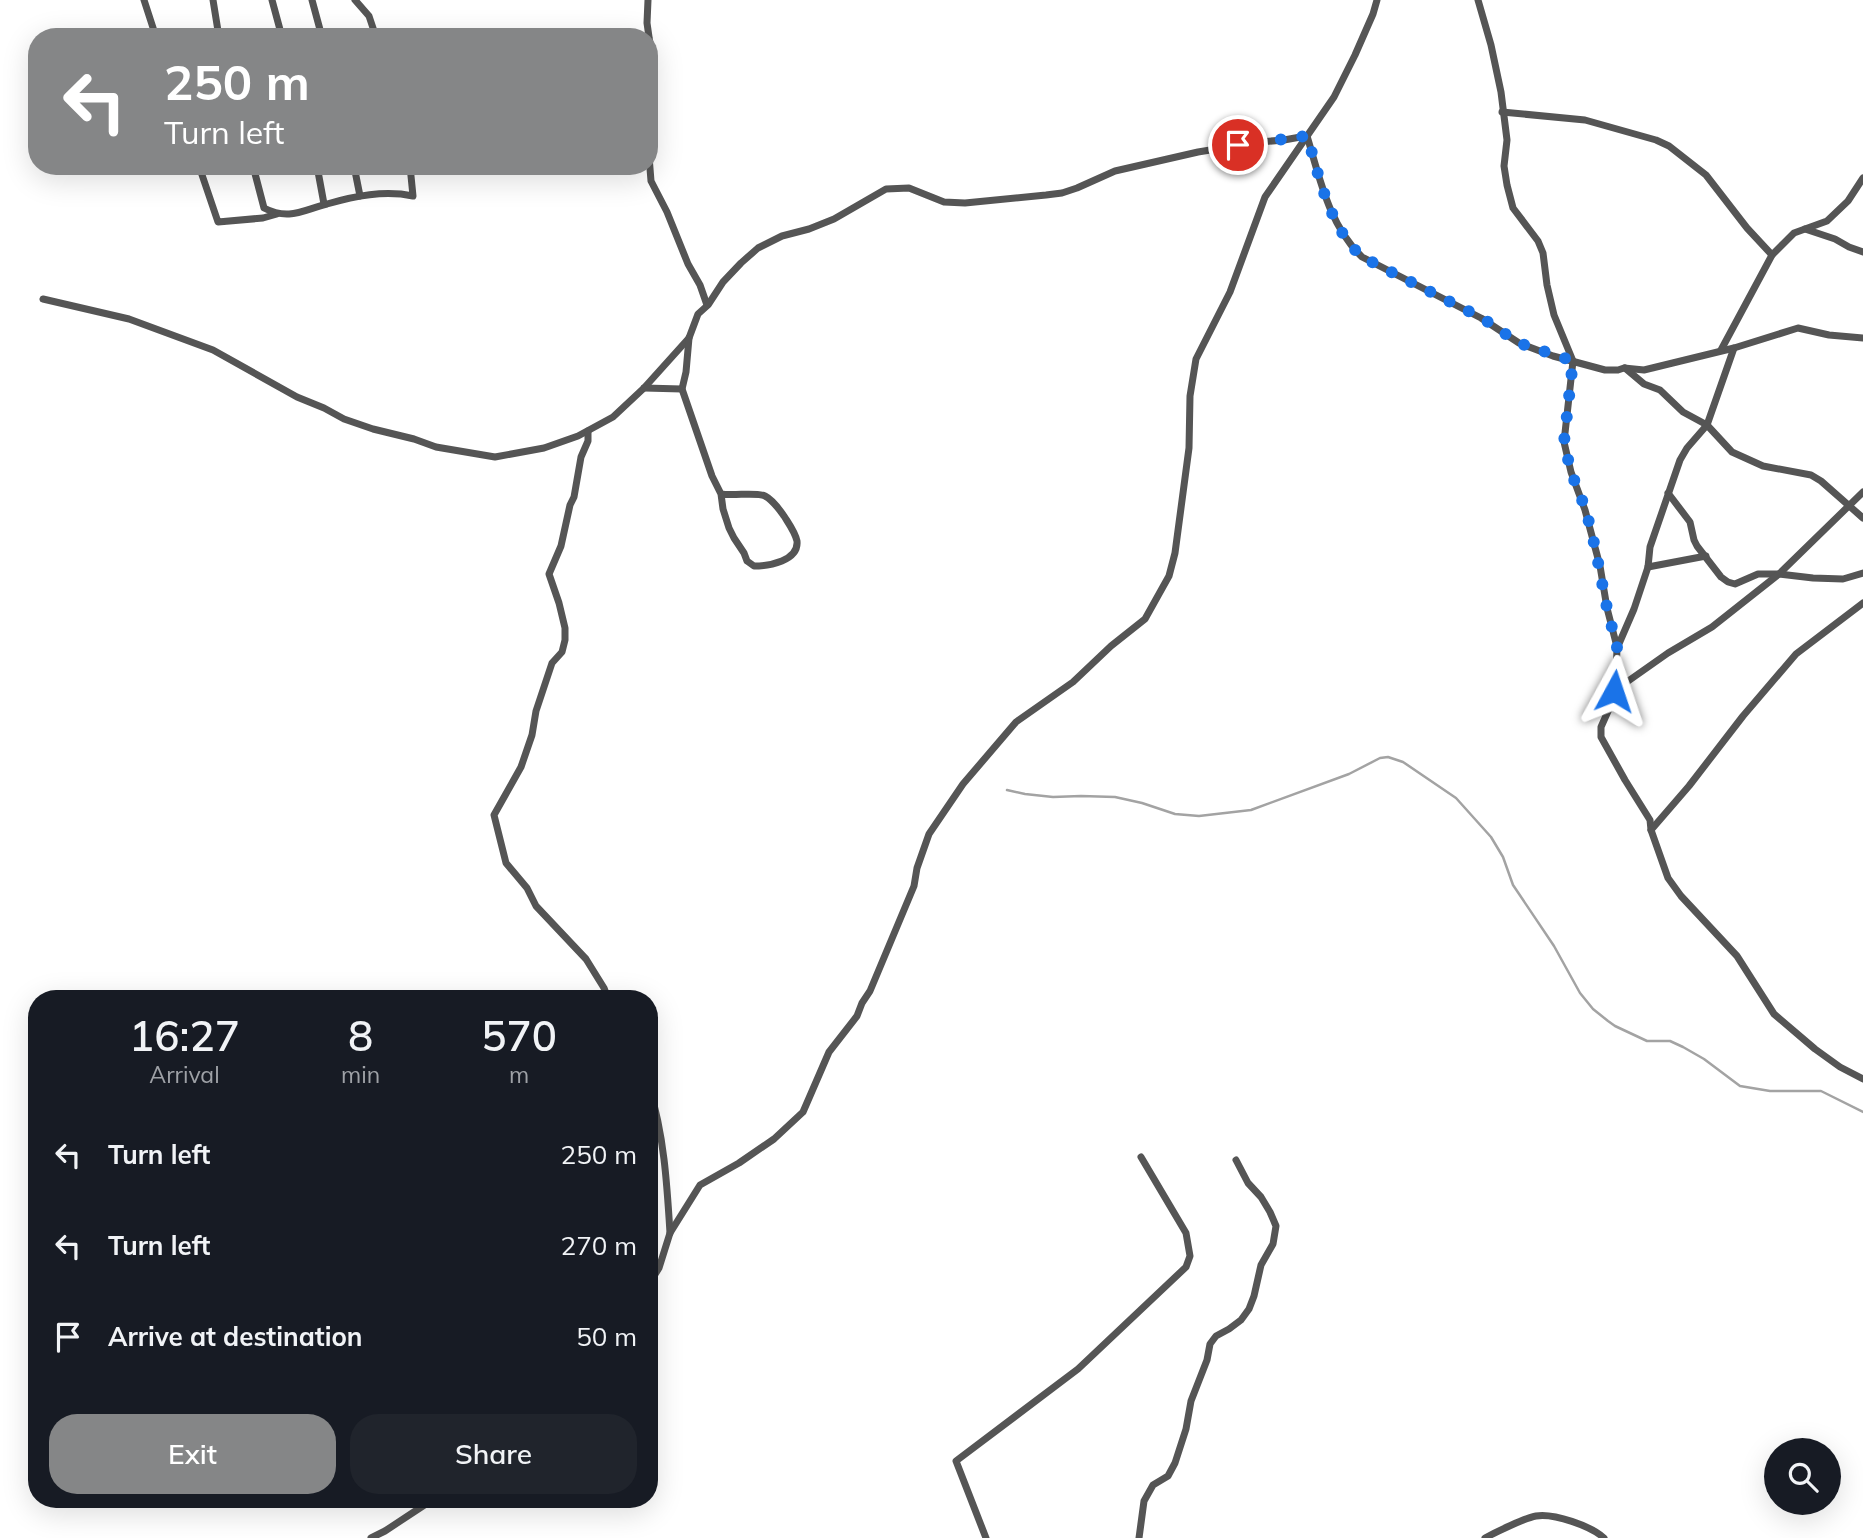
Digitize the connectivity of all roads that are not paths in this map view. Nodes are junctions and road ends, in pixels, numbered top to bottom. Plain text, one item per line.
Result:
1 (144, 0) edge
2 (213, 0) edge
3 (272, 0) edge
4 (312, 0) edge
5 (355, 0) edge
6 (648, 0) edge
7 (1377, 0) edge
8 (1478, 0) edge
9 (153, 28) edge
10 (218, 28) edge
11 (280, 28) edge
12 (320, 28) edge
13 (373, 28) edge
14 (648, 28) edge
15 (1502, 112) junction
16 (1307, 136) junction
17 (202, 175) edge
18 (255, 175) edge
19 (319, 175) edge
20 (356, 175) edge
21 (411, 175) edge
22 (651, 175) edge
23 (1863, 178) edge
24 (360, 196) junction
25 (324, 204) junction
26 (276, 214) junction
27 (1805, 229) junction
28 (1863, 252) edge
29 (1772, 254) junction
30 (43, 299) dead end
31 (707, 305) junction
32 (689, 338) junction
33 (1863, 338) edge
34 (1734, 348) junction
35 (1721, 350) junction
36 (1573, 361) junction
37 (1624, 368) junction
38 (644, 388) junction
39 (682, 389) junction
40 (1707, 425) junction
41 (588, 431) junction
42 (1863, 492) edge
43 (1668, 493) junction
44 (721, 494) junction
45 (1849, 504) junction
46 (1863, 518) edge
47 (1706, 556) junction
48 (1647, 568) junction
49 (1863, 573) edge
50 (1779, 574) junction
51 (1863, 603) edge
52 (1617, 647) junction
53 (1614, 691) junction
54 (1651, 830) junction
55 (605, 990) edge
56 (1863, 1079) edge
57 (658, 1119) edge
58 (1141, 1157) dead end
59 (1236, 1160) dead end
60 (670, 1233) junction
61 (658, 1270) edge
62 (420, 1508) edge
63 (371, 1538) edge
64 (986, 1538) edge
65 (1139, 1538) edge
66 (1485, 1538) edge
67 (1604, 1538) edge

1 - 9 street
2 - 10 street
3 - 11 street
4 - 12 street
5 - 13 street
6 - 14 street
7 - 16 street
8 - 15 street
15 - 29 street
15 - 36 street
16 - 31 street
16 - 36 street
16 - 60 street
17 - 26 street
18 - 26 street
19 - 25 street
20 - 24 street
21 - 24 street
22 - 31 street
23 - 27 street
24 - 25 street
25 - 26 street
27 - 28 street
27 - 29 street
29 - 35 street
30 - 41 street
31 - 32 street
32 - 38 street
32 - 39 street
33 - 34 street
34 - 35 street
34 - 40 street
35 - 37 street
36 - 37 street
36 - 52 street
37 - 40 street
38 - 39 street
38 - 41 street
39 - 44 street
40 - 43 street
40 - 45 street
41 - 55 street
42 - 45 street
43 - 47 street
43 - 48 street
44 - 44 street
45 - 46 street
45 - 50 street
47 - 48 street
47 - 50 street
48 - 52 street
49 - 50 street
50 - 53 street
51 - 54 street
52 - 53 street
53 - 54 street
54 - 56 street
57 - 60 street
58 - 64 street
59 - 65 street
60 - 61 street
62 - 63 street
66 - 67 street

